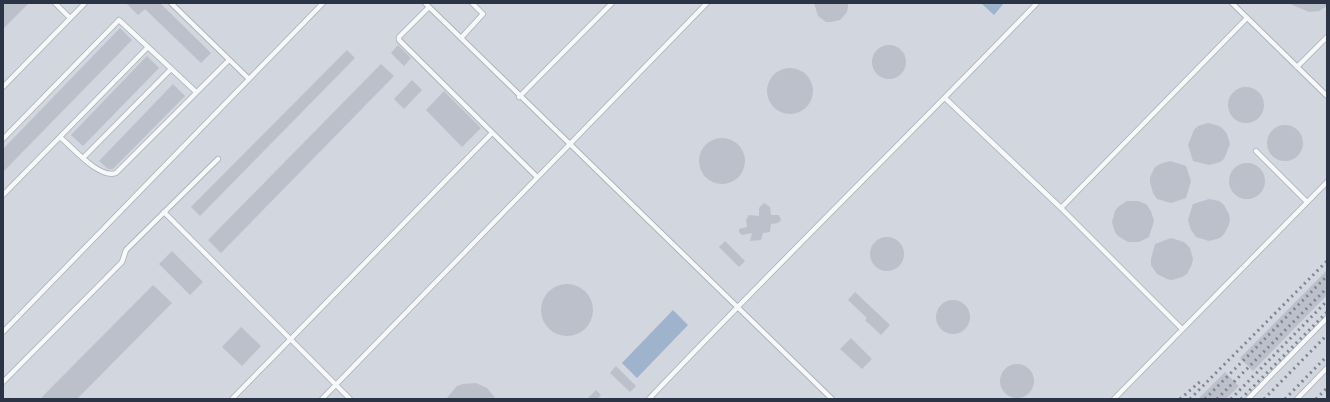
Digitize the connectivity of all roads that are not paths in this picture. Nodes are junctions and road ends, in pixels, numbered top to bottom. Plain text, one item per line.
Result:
1 (55, 3) edge
2 (85, 3) edge
3 (171, 3) edge
4 (323, 3) edge
5 (425, 3) edge
6 (472, 3) edge
7 (612, 3) edge
8 (707, 3) edge
9 (1037, 3) edge
10 (1232, 3) edge
11 (429, 7) junction
12 (70, 18) junction
13 (1247, 18) junction
14 (461, 38) junction
15 (1327, 38) edge
16 (148, 47) junction
17 (229, 60) junction
18 (1297, 67) junction
19 (171, 69) junction
20 (249, 79) junction
21 (3, 87) edge
22 (196, 92) junction
23 (519, 96) junction
24 (1327, 96) edge
25 (945, 98) junction
26 (492, 134) junction
27 (60, 137) junction
28 (3, 139) edge
29 (570, 143) junction
30 (1256, 151) dead end
31 (83, 158) junction
32 (218, 159) dead end
33 (537, 177) junction
34 (1327, 182) edge
35 (3, 195) edge
36 (1307, 202) junction
37 (1061, 208) junction
38 (164, 212) junction
39 (737, 307) junction
40 (1327, 318) edge
41 (1182, 329) junction
42 (3, 332) edge
43 (290, 339) junction
44 (1327, 368) edge
45 (3, 382) edge
46 (336, 385) junction
47 (232, 399) edge
48 (322, 399) edge
49 (350, 399) edge
50 (649, 399) edge
51 (832, 399) edge
52 (1114, 399) edge
53 (1248, 399) edge
54 (1297, 399) edge

1 - 12 lane
2 - 12 lane
3 - 17 lane
4 - 20 lane
5 - 11 lane
6 - 14 lane
7 - 23 lane
8 - 29 lane
9 - 25 lane
10 - 13 lane
11 - 14 lane
11 - 26 lane
12 - 21 lane
13 - 18 lane
13 - 37 lane
14 - 23 lane
15 - 18 lane
16 - 19 lane
16 - 27 lane
16 - 28 lane
17 - 20 lane
17 - 22 lane
18 - 24 lane
19 - 22 lane
19 - 31 lane
20 - 42 lane
22 - 31 lane
23 - 29 lane
25 - 37 lane
25 - 39 lane
26 - 33 lane
26 - 43 lane
27 - 31 lane
27 - 35 lane
29 - 33 lane
29 - 39 lane
30 - 36 lane
32 - 38 lane
33 - 46 lane
34 - 36 lane
36 - 41 lane
37 - 41 lane
38 - 43 lane
38 - 45 lane
39 - 50 lane
39 - 51 lane
40 - 53 lane
41 - 52 lane
43 - 46 lane
43 - 47 lane
44 - 54 lane
46 - 48 lane
46 - 49 lane

